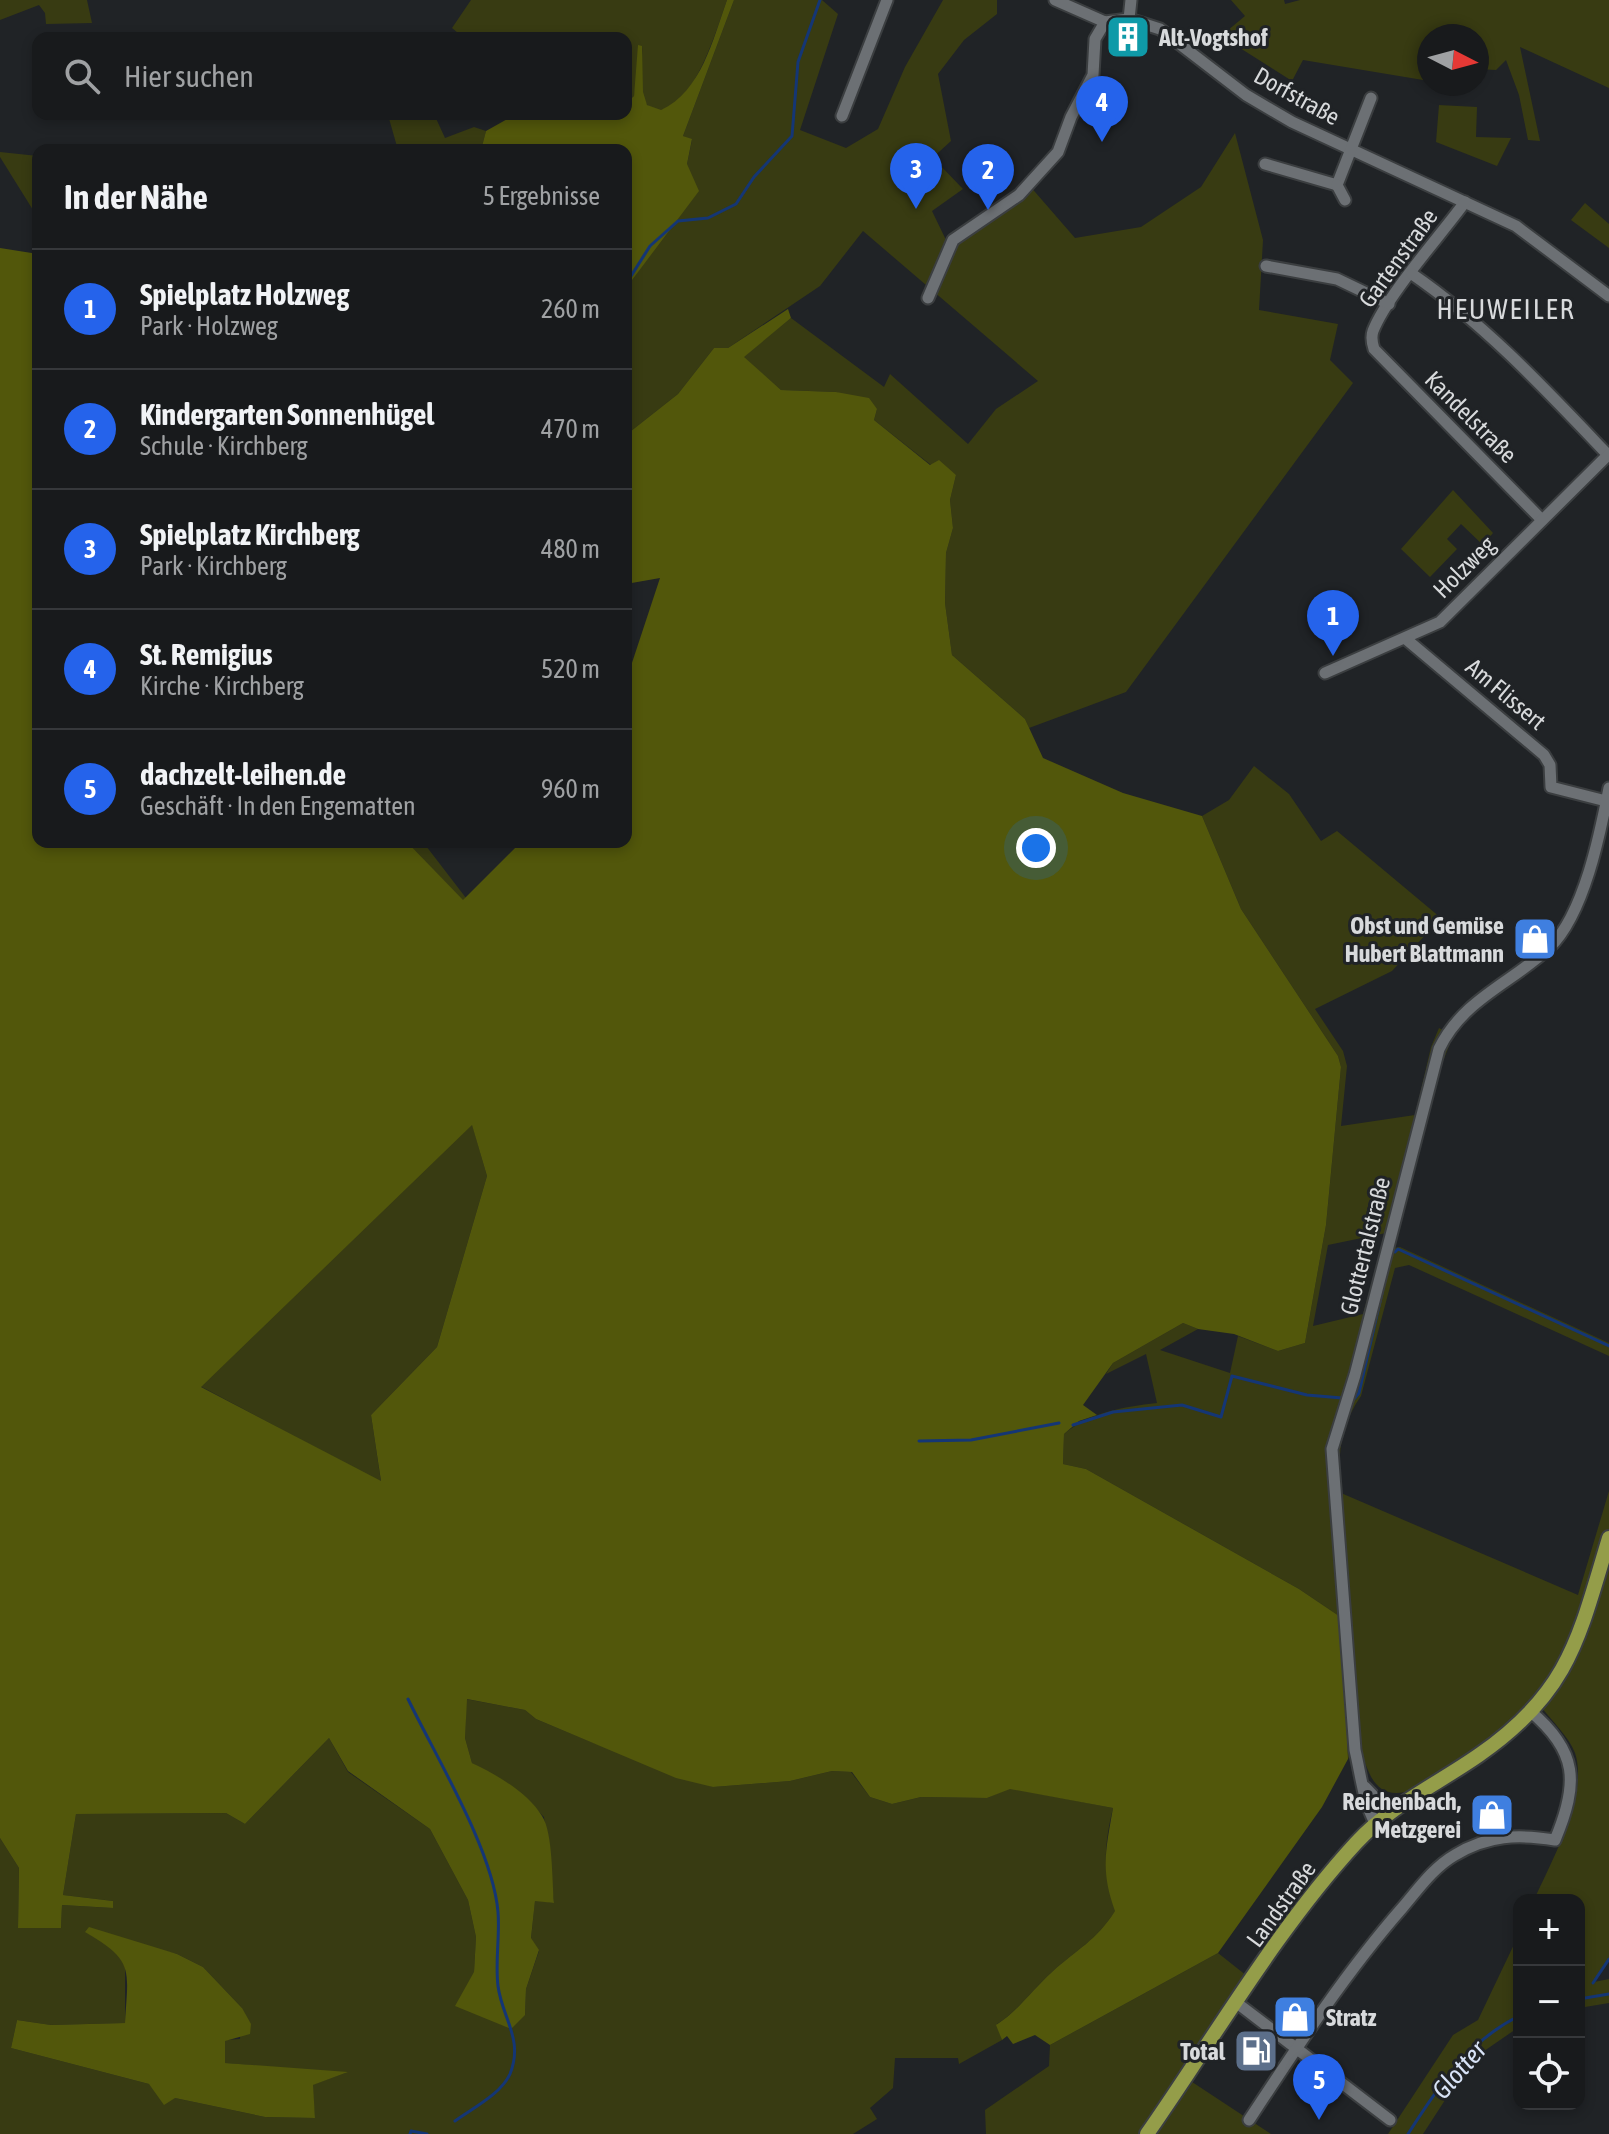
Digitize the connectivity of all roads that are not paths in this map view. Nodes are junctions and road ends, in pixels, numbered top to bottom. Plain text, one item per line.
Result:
1 (887, 0) edge
2 (1055, 0) edge
3 (1131, 0) edge
4 (1129, 19) junction
5 (1105, 22) junction
6 (1371, 98) dead end
7 (842, 116) dead end
8 (1351, 150) junction
9 (1265, 164) dead end
10 (1337, 185) junction
11 (1345, 200) dead end
12 (1465, 202) junction
13 (1266, 266) dead end
14 (1412, 274) junction
15 (1609, 296) edge
16 (928, 298) dead end
17 (1389, 304) junction
18 (1371, 342) joint
19 (1608, 455) edge
20 (1542, 520) junction
21 (1406, 639) junction
22 (1325, 673) dead end
23 (1609, 788) edge
24 (1606, 801) junction
25 (1609, 1538) edge
26 (1530, 1711) junction
27 (1363, 1782) junction
28 (1389, 1812) junction
29 (1375, 1823) junction
30 (1237, 2003) junction
31 (1298, 2049) junction
32 (1249, 2120) dead end
33 (1390, 2120) dead end
34 (1147, 2134) edge

1 - 7 street
2 - 5 street
3 - 4 street
4 - 5 street, Dorfstraße
4 - 8 street, Dorfstraße
5 - 16 street
6 - 8 street, Dorfstraße
8 - 10 street
8 - 12 street, Dorfstraße
9 - 10 street
10 - 11 street
12 - 14 street, Gartenstraße
12 - 15 street, Dorfstraße
13 - 17 street
14 - 17 street, Gartenstraße
14 - 19 street
17 - 18 street, Gartenstraße
18 - 20 street, Kandelstraße
19 - 20 street, Holzweg
20 - 21 street, Holzweg
21 - 22 street, Holzweg
21 - 24 street, Am Flissert
23 - 24 street, Glottertalstraße
24 - 27 street, Glottertalstraße
25 - 26 main road, Landstraße
26 - 28 main road, Landstraße
26 - 31 street
27 - 28 street
27 - 29 street, Glottertalstraße
28 - 29 main road, Landstraße
29 - 30 main road, Landstraße
30 - 31 street
30 - 34 main road, Landstraße
31 - 32 street
31 - 33 street

